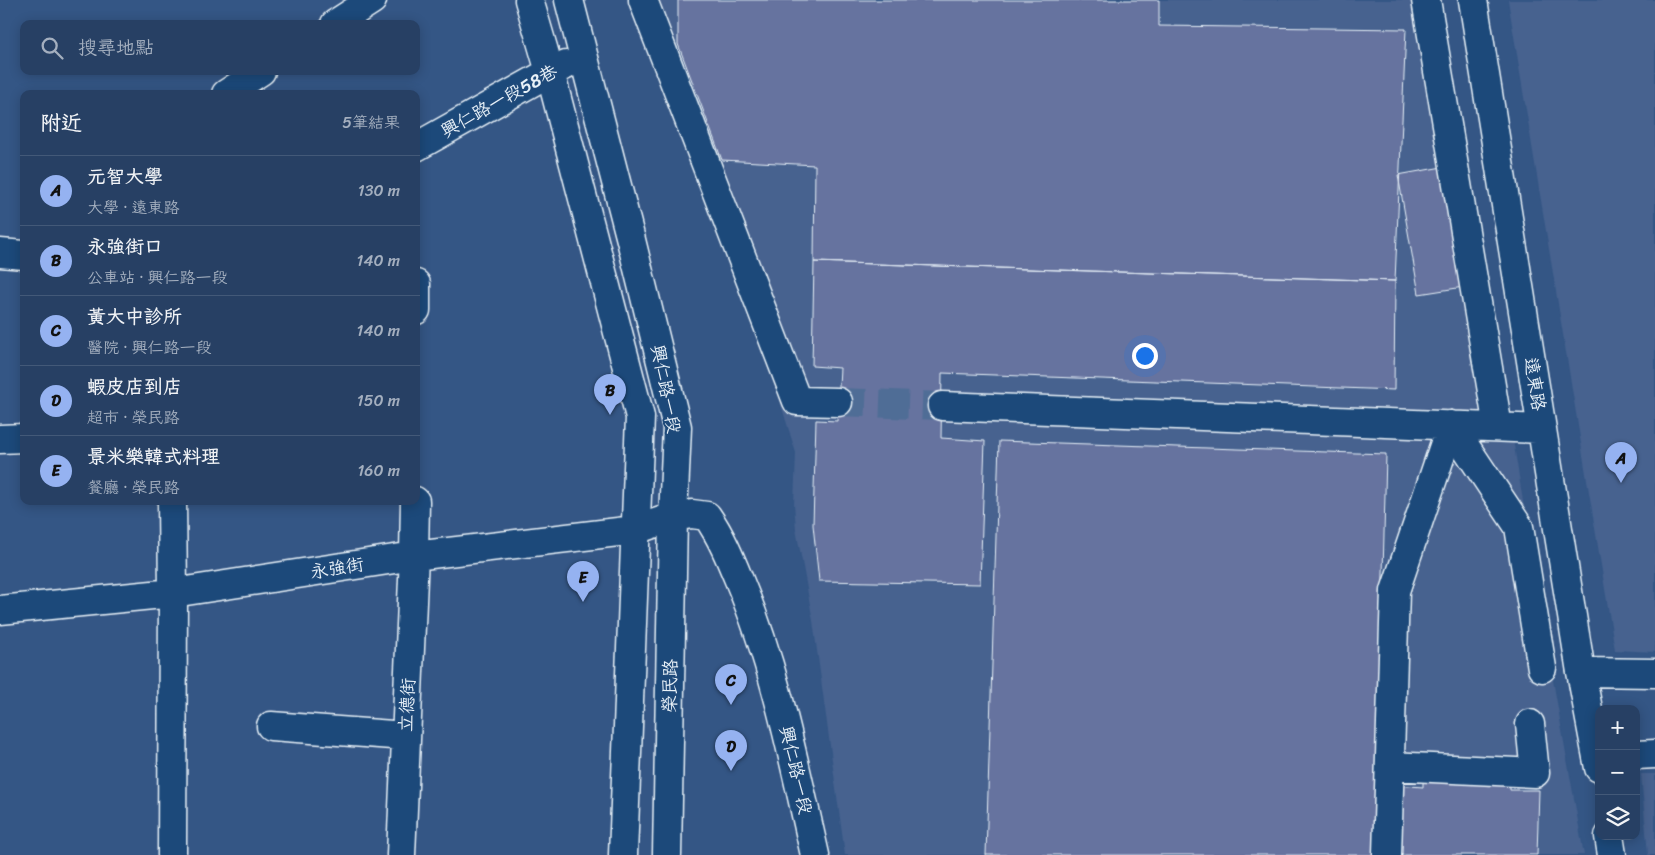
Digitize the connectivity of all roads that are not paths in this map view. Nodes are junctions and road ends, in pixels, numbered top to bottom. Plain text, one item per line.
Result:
1 (372, 0) edge
2 (529, 0) edge
3 (568, 0) edge
4 (643, 0) edge
5 (1426, 0) edge
6 (1473, 0) edge
7 (341, 20) edge
8 (584, 57) junction
9 (550, 72) junction
10 (255, 75) edge
11 (232, 90) edge
12 (420, 144) edge
13 (0, 253) edge
14 (20, 255) edge
15 (838, 402) tunnel mouth
16 (942, 406) tunnel mouth
17 (1451, 425) junction
18 (1498, 427) junction
19 (1542, 429) junction
20 (0, 438) edge
21 (20, 438) edge
22 (172, 505) edge
23 (415, 505) edge
24 (673, 517) junction
25 (635, 530) junction
26 (414, 556) junction
27 (173, 593) junction
28 (0, 610) edge
29 (1542, 668) dead end
30 (1581, 672) junction
31 (1655, 673) edge
32 (1530, 724) dead end
33 (271, 726) dead end
34 (406, 736) junction
35 (1596, 750) edge
36 (1655, 754) edge
37 (1640, 755) edge
38 (1390, 766) junction
39 (1610, 840) edge
40 (172, 855) edge
41 (401, 855) edge
42 (623, 855) edge
43 (667, 855) edge
44 (815, 855) edge
45 (1387, 855) edge
46 (1612, 855) edge

1 - 7 street
2 - 9 street, 興仁路一段
3 - 8 street, 興仁路一段
4 - 15 street
5 - 18 street
6 - 19 street, 遠東路
8 - 9 street, 興仁路一段58巷
8 - 24 street, 興仁路一段
9 - 12 street, 興仁路一段58巷
9 - 25 street, 興仁路一段
10 - 11 street
13 - 14 street
16 - 17 street
17 - 18 street
17 - 29 street
17 - 38 street
18 - 19 street
19 - 30 street, 遠東路
20 - 21 street
22 - 27 street
23 - 26 street, 立德街
24 - 25 street, 永強街
24 - 43 street, 榮民路
24 - 44 street, 興仁路一段
25 - 26 street, 永強街
25 - 42 street
26 - 27 street, 永強街
26 - 34 street, 立德街
27 - 28 street, 永強街
27 - 40 street
30 - 31 street
30 - 35 street, 遠東路
32 - 38 street
33 - 34 street
34 - 41 street, 立德街
36 - 37 street
38 - 45 street
39 - 46 street

